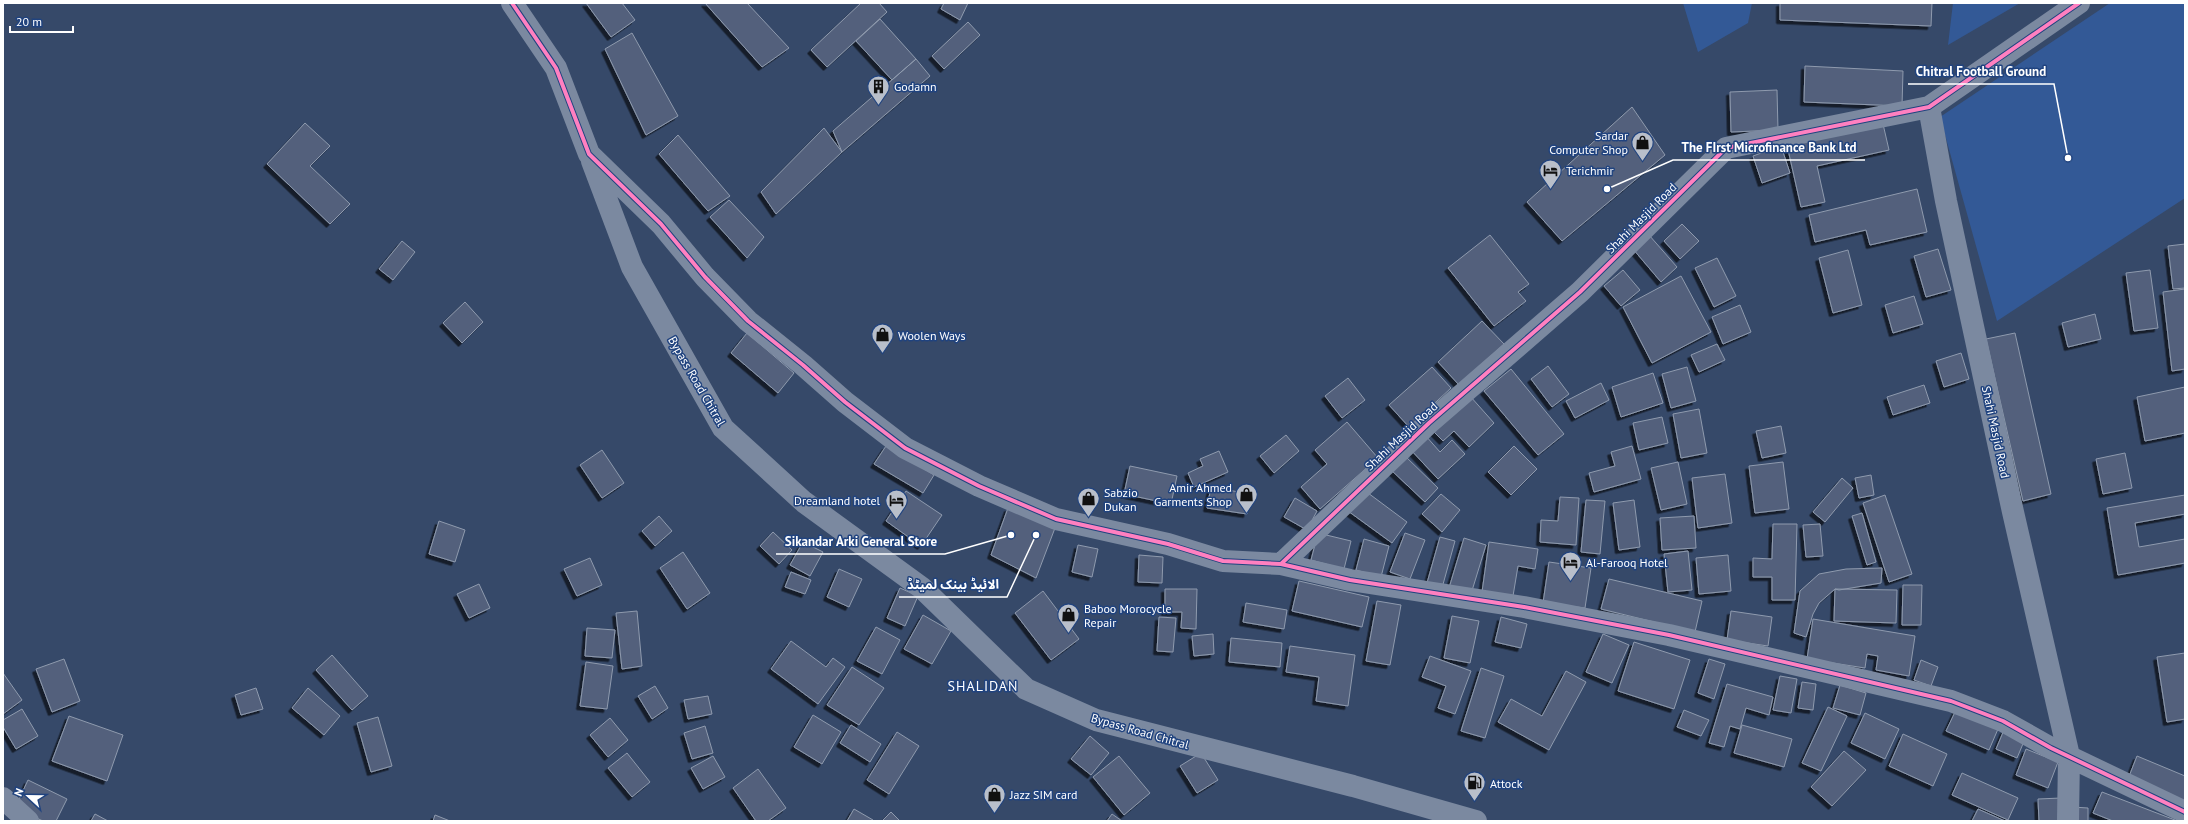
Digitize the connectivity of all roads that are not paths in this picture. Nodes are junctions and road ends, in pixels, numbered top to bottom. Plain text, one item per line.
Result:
1 (512, 3) edge
2 (2079, 3) edge
3 (1929, 106) junction
4 (589, 154) junction
5 (1281, 564) junction
6 (2069, 756) junction
7 (3, 798) edge
8 (2185, 812) edge
9 (28, 821) edge
10 (1476, 821) edge
11 (2068, 821) edge

1 - 4 street, Bypass Road Chitral
2 - 3 street, Shahi Masjid Road
3 - 5 street, Shahi Masjid Road
3 - 6 street, Shahi Masjid Road
4 - 5 street
4 - 10 street, Bypass Road Chitral
5 - 6 street
6 - 8 street
6 - 11 street, Shahi Masjid Road
7 - 9 street

